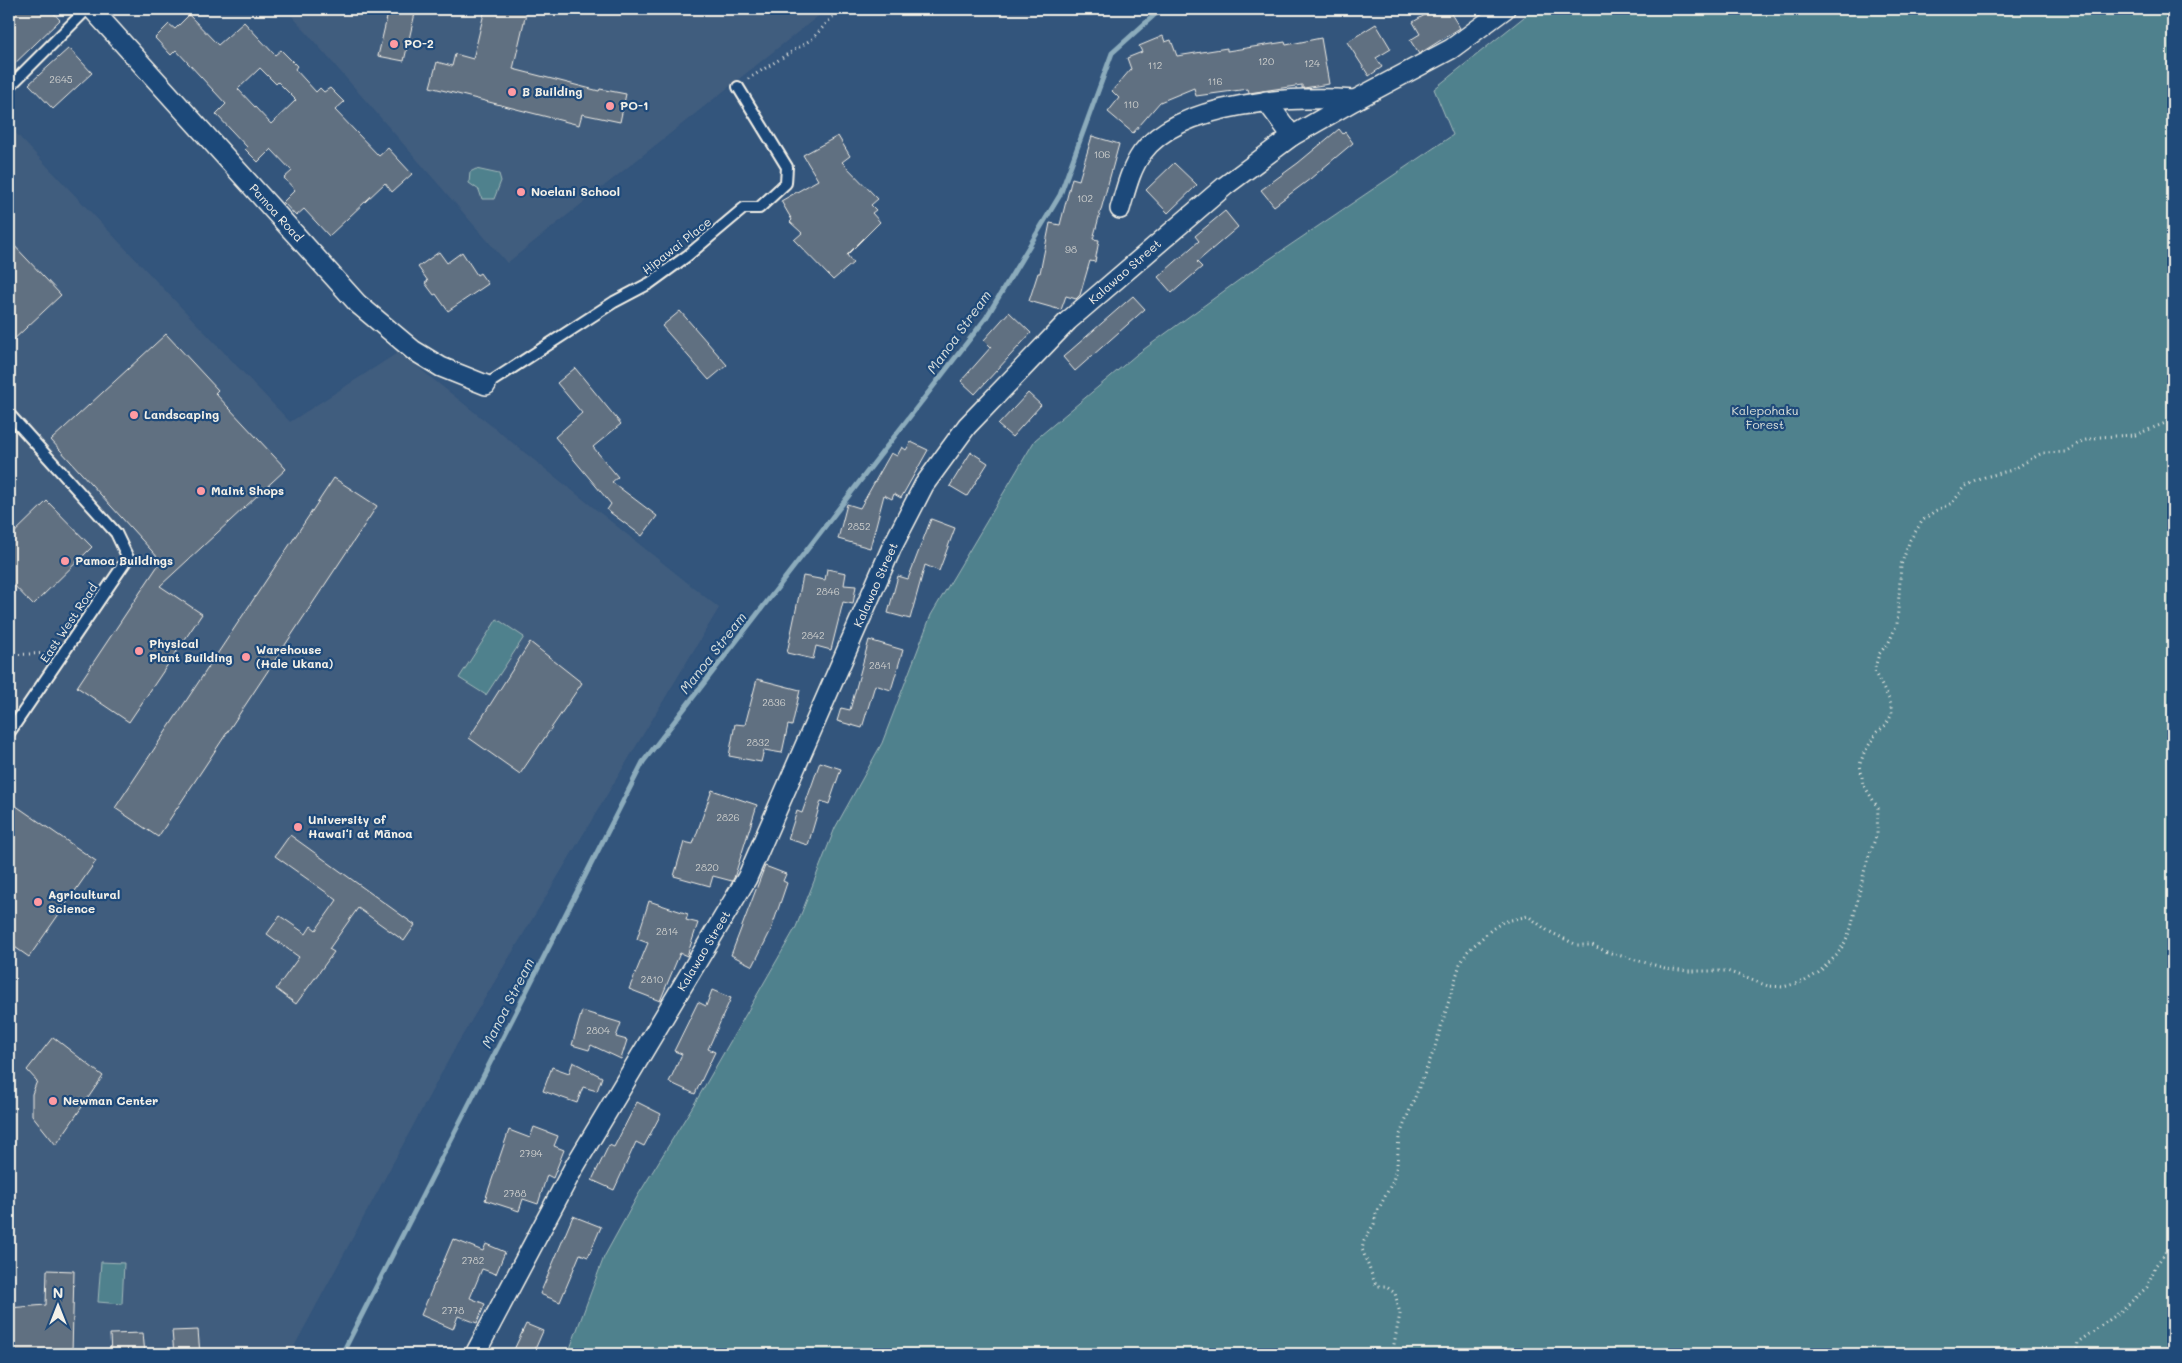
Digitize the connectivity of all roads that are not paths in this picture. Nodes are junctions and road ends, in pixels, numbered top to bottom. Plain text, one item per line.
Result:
1 (87, 9) edge
2 (92, 9) edge
3 (1506, 9) edge
4 (9, 87) edge
5 (738, 87) road end
6 (1354, 100) junction
7 (1266, 101) junction
8 (1292, 136) junction
9 (1120, 209) dead end
10 (486, 385) joint
11 (9, 414) edge
12 (9, 733) edge
13 (475, 1354) edge

1 - 4 lane
2 - 10 street, Pamoa Road
3 - 6 street, Kalawao Street
5 - 10 lane, Hipawai Place
6 - 7 street
6 - 8 street, Kalawao Street
7 - 8 street
7 - 9 street
8 - 13 street, Kalawao Street
11 - 12 lane, East West Road

